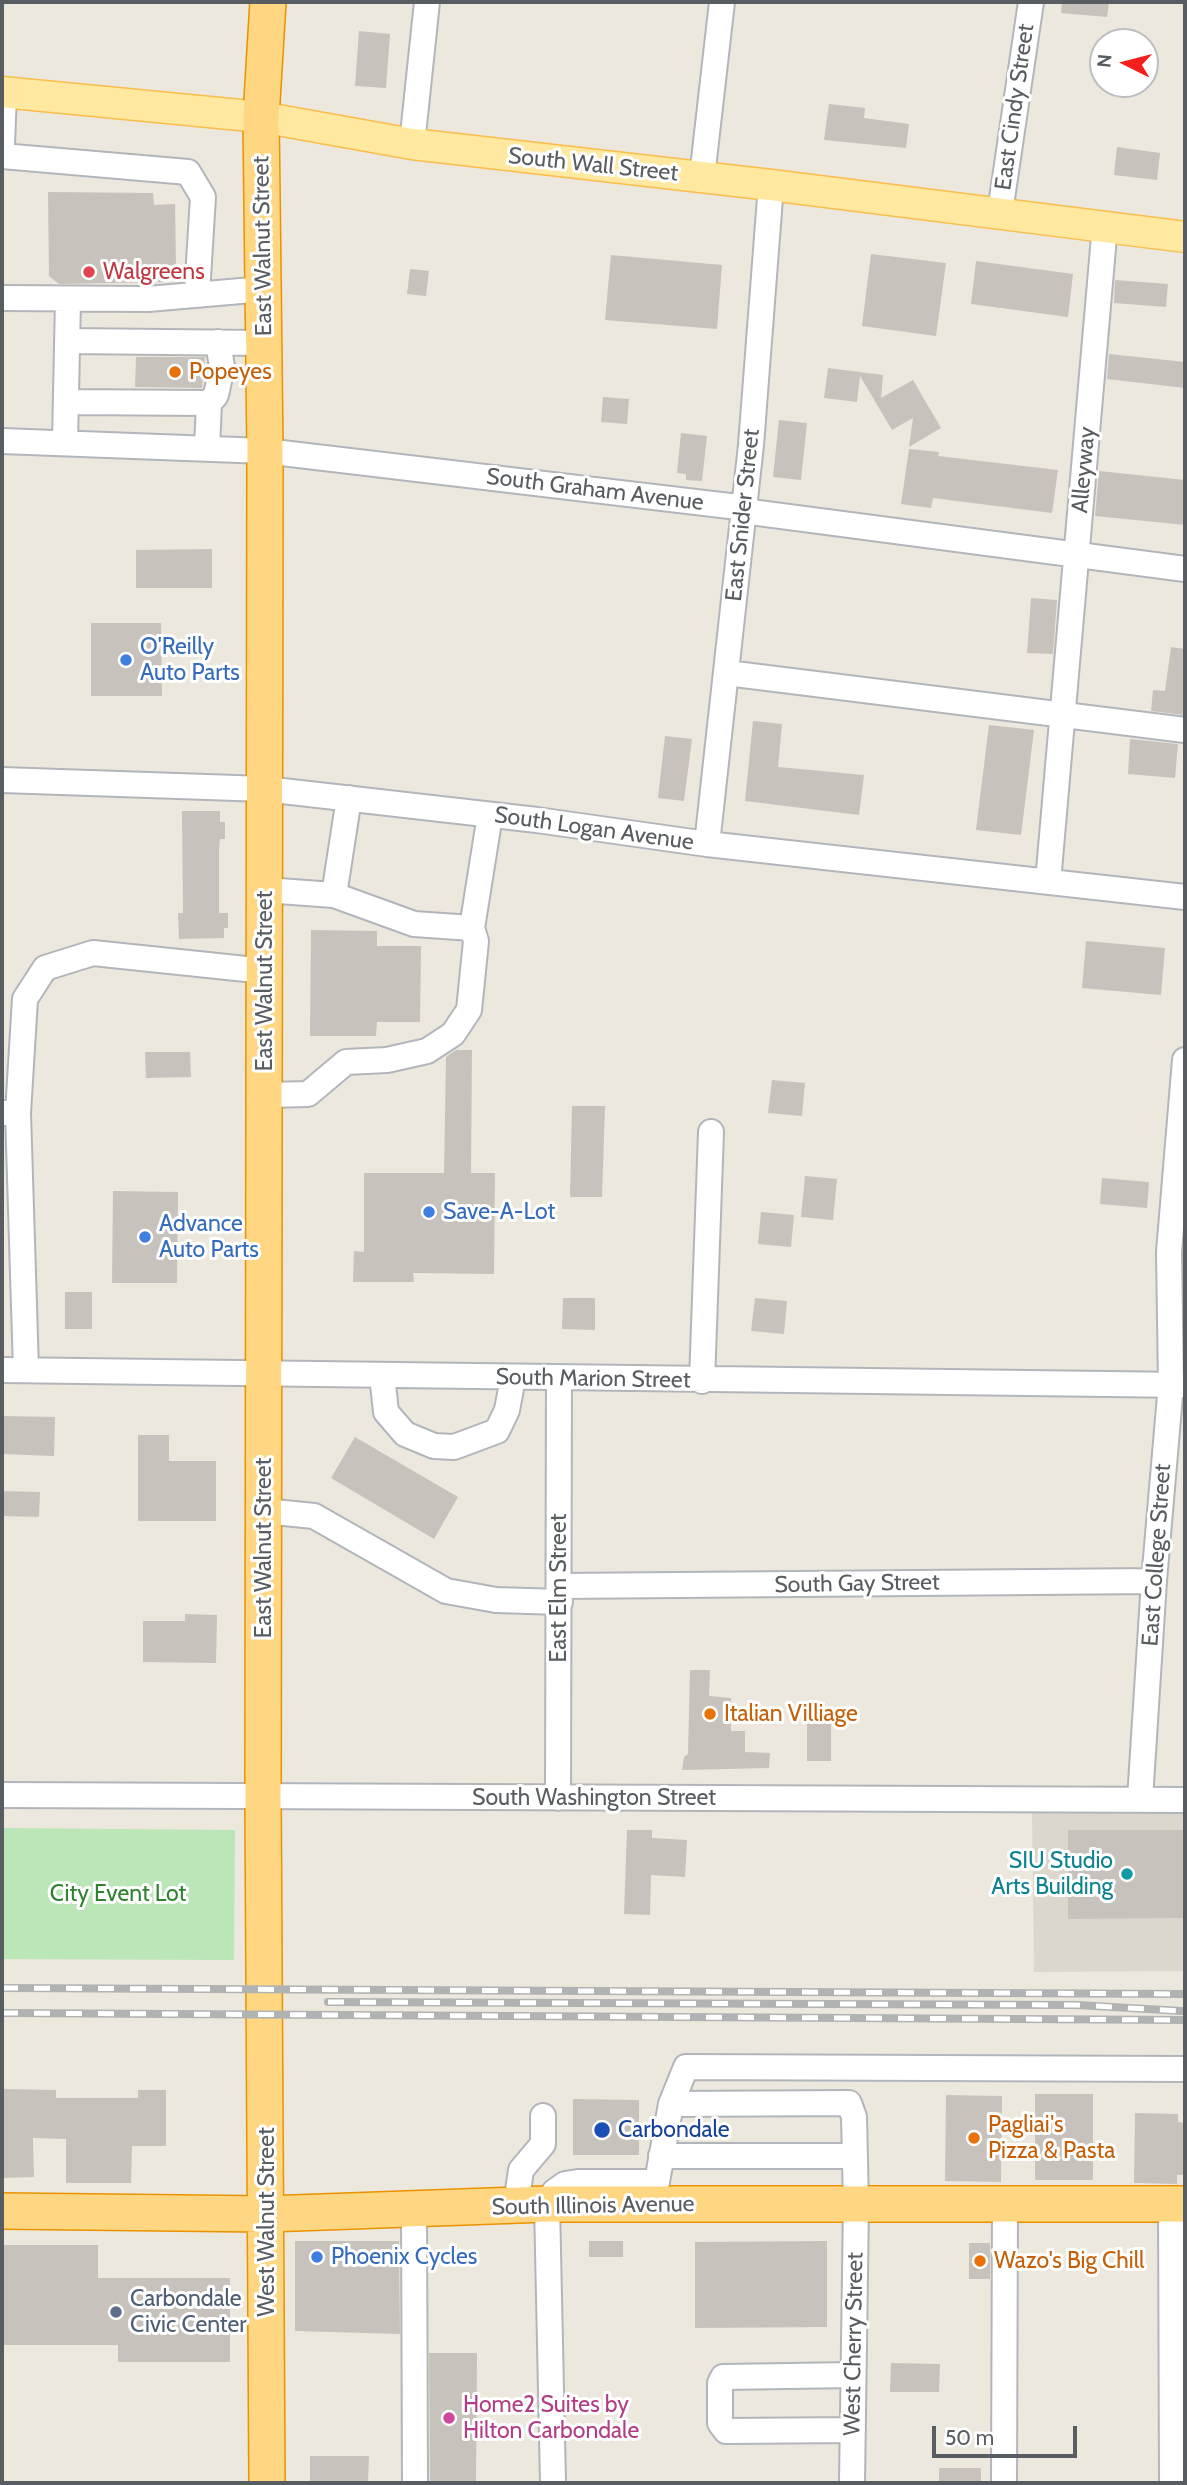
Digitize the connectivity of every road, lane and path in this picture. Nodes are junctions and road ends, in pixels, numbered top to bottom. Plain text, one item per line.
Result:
1 (268, 2) edge
2 (427, 2) edge
3 (722, 2) edge
4 (1031, 2) edge
5 (3, 93) edge
6 (261, 117) junction
7 (412, 144) junction
8 (2, 145) edge
9 (2, 156) edge
10 (702, 177) junction
11 (771, 185) junction
12 (1000, 212) junction
13 (1105, 225) junction
14 (1185, 237) edge
15 (264, 289) junction
16 (197, 294) junction
17 (2, 298) edge
18 (68, 299) junction
19 (67, 341) junction
20 (218, 342) junction
21 (264, 342) junction
22 (212, 399) junction
23 (66, 402) junction
24 (2, 441) edge
25 (65, 443) junction
26 (207, 448) junction
27 (265, 452) junction
28 (743, 511) junction
29 (1076, 555) junction
30 (1185, 569) edge
31 (727, 673) junction
32 (1062, 715) junction
33 (1185, 730) edge
34 (2, 779) edge
35 (265, 789) junction
36 (349, 798) junction
37 (490, 814) junction
38 (707, 844) junction
39 (1048, 882) junction
40 (265, 890) junction
41 (334, 895) junction
42 (1185, 897) edge
43 (472, 928) junction
44 (265, 971) junction
45 (1185, 1060) edge
46 (266, 1095) junction
47 (10, 1113) edge
48 (1182, 1121) edge
49 (711, 1132) dead end
50 (13, 1312) edge
51 (14, 1370) edge
52 (264, 1371) junction
53 (382, 1375) junction
54 (513, 1378) junction
55 (559, 1379) junction
56 (702, 1381) junction
57 (1178, 1385) edge
58 (264, 1511) junction
59 (1154, 1581) junction
60 (560, 1594) junction
61 (2, 1796) edge
62 (263, 1798) junction
63 (558, 1798) junction
64 (1140, 1799) junction
65 (1185, 1800) edge
66 (264, 1960) joint
67 (1185, 2069) edge
68 (671, 2104) junction
69 (543, 2116) dead end
70 (662, 2156) junction
71 (855, 2156) junction
72 (655, 2193) junction
73 (856, 2204) junction
74 (1005, 2204) junction
75 (1178, 2204) edge
76 (531, 2205) junction
77 (2, 2211) edge
78 (414, 2211) junction
79 (267, 2214) junction
80 (853, 2375) junction
81 (853, 2430) junction
82 (267, 2483) edge
83 (415, 2483) edge
84 (553, 2483) edge
85 (852, 2483) edge
86 (1004, 2483) edge
87 (1172, 2483) edge

1 - 6 highway, East Walnut Street
2 - 7 street
3 - 10 street
4 - 12 street, East Cindy Street
5 - 6 main road, South Wall Street
5 - 8 street
6 - 7 main road, South Wall Street
6 - 15 highway, East Walnut Street
7 - 10 main road, South Wall Street
9 - 16 street
10 - 11 main road, South Wall Street
11 - 12 main road, South Wall Street
11 - 28 street, East Snider Street
12 - 13 main road, South Wall Street
13 - 14 main road, South Wall Street
13 - 29 street, Alleyway
15 - 16 street
15 - 21 highway, East Walnut Street
16 - 18 street
17 - 18 street
18 - 19 street
19 - 20 street
19 - 23 street
20 - 21 street
20 - 22 street
21 - 27 highway, East Walnut Street
22 - 23 street
22 - 26 street
23 - 25 street
24 - 25 street, South Graham Avenue
25 - 26 street, South Graham Avenue
26 - 27 street, South Graham Avenue
27 - 28 street, South Graham Avenue
27 - 35 highway, East Walnut Street
28 - 29 street, South Graham Avenue
28 - 31 street, East Snider Street
29 - 30 street, South Graham Avenue
29 - 32 street, Alleyway
31 - 32 street
31 - 38 street, East Snider Street
32 - 33 street
32 - 39 street, Alleyway
34 - 35 street, South Logan Avenue
35 - 36 street, South Logan Avenue
35 - 40 highway, East Walnut Street
36 - 37 street, South Logan Avenue
36 - 41 street
37 - 38 street, South Logan Avenue
37 - 43 street
38 - 39 street, South Logan Avenue
39 - 42 street, South Logan Avenue
40 - 41 street
40 - 44 highway, East Walnut Street
41 - 43 street
43 - 46 street
44 - 46 highway, East Walnut Street
44 - 47 street
45 - 48 street, East College Street
46 - 52 highway, East Walnut Street
47 - 50 street
48 - 57 street, East College Street
49 - 56 street
50 - 51 street
51 - 52 street, South Marion Street
52 - 53 street, South Marion Street
52 - 58 highway, East Walnut Street
53 - 54 street, South Marion Street
53 - 54 street
54 - 55 street, South Marion Street
55 - 56 street, South Marion Street
55 - 60 street, East Elm Street
56 - 57 street, South Marion Street
57 - 59 street, East College Street
58 - 60 street, South Gay Street
58 - 62 highway, East Walnut Street
59 - 60 street, South Gay Street
59 - 64 street, East College Street
60 - 63 street, East Elm Street
61 - 62 street, South Washington Street
62 - 63 street, South Washington Street
62 - 66 highway, East Walnut Street
63 - 64 street, South Washington Street
64 - 65 street, South Washington Street
66 - 79 highway, West Walnut Street
67 - 68 street
68 - 70 street
68 - 71 street, West Cherry Street
69 - 76 street
70 - 71 street
70 - 72 street
71 - 73 street, West Cherry Street
72 - 73 highway, South Illinois Avenue
72 - 76 highway, South Illinois Avenue
73 - 74 highway, South Illinois Avenue
73 - 80 street, West Cherry Street
74 - 75 highway, South Illinois Avenue
74 - 86 street
75 - 87 street
76 - 78 highway, South Illinois Avenue
76 - 84 street
77 - 79 highway, South Illinois Avenue
78 - 79 highway, South Illinois Avenue
78 - 83 street
79 - 82 highway, West Walnut Street
80 - 81 street, West Cherry Street
80 - 81 street
81 - 85 street, West Cherry Street

